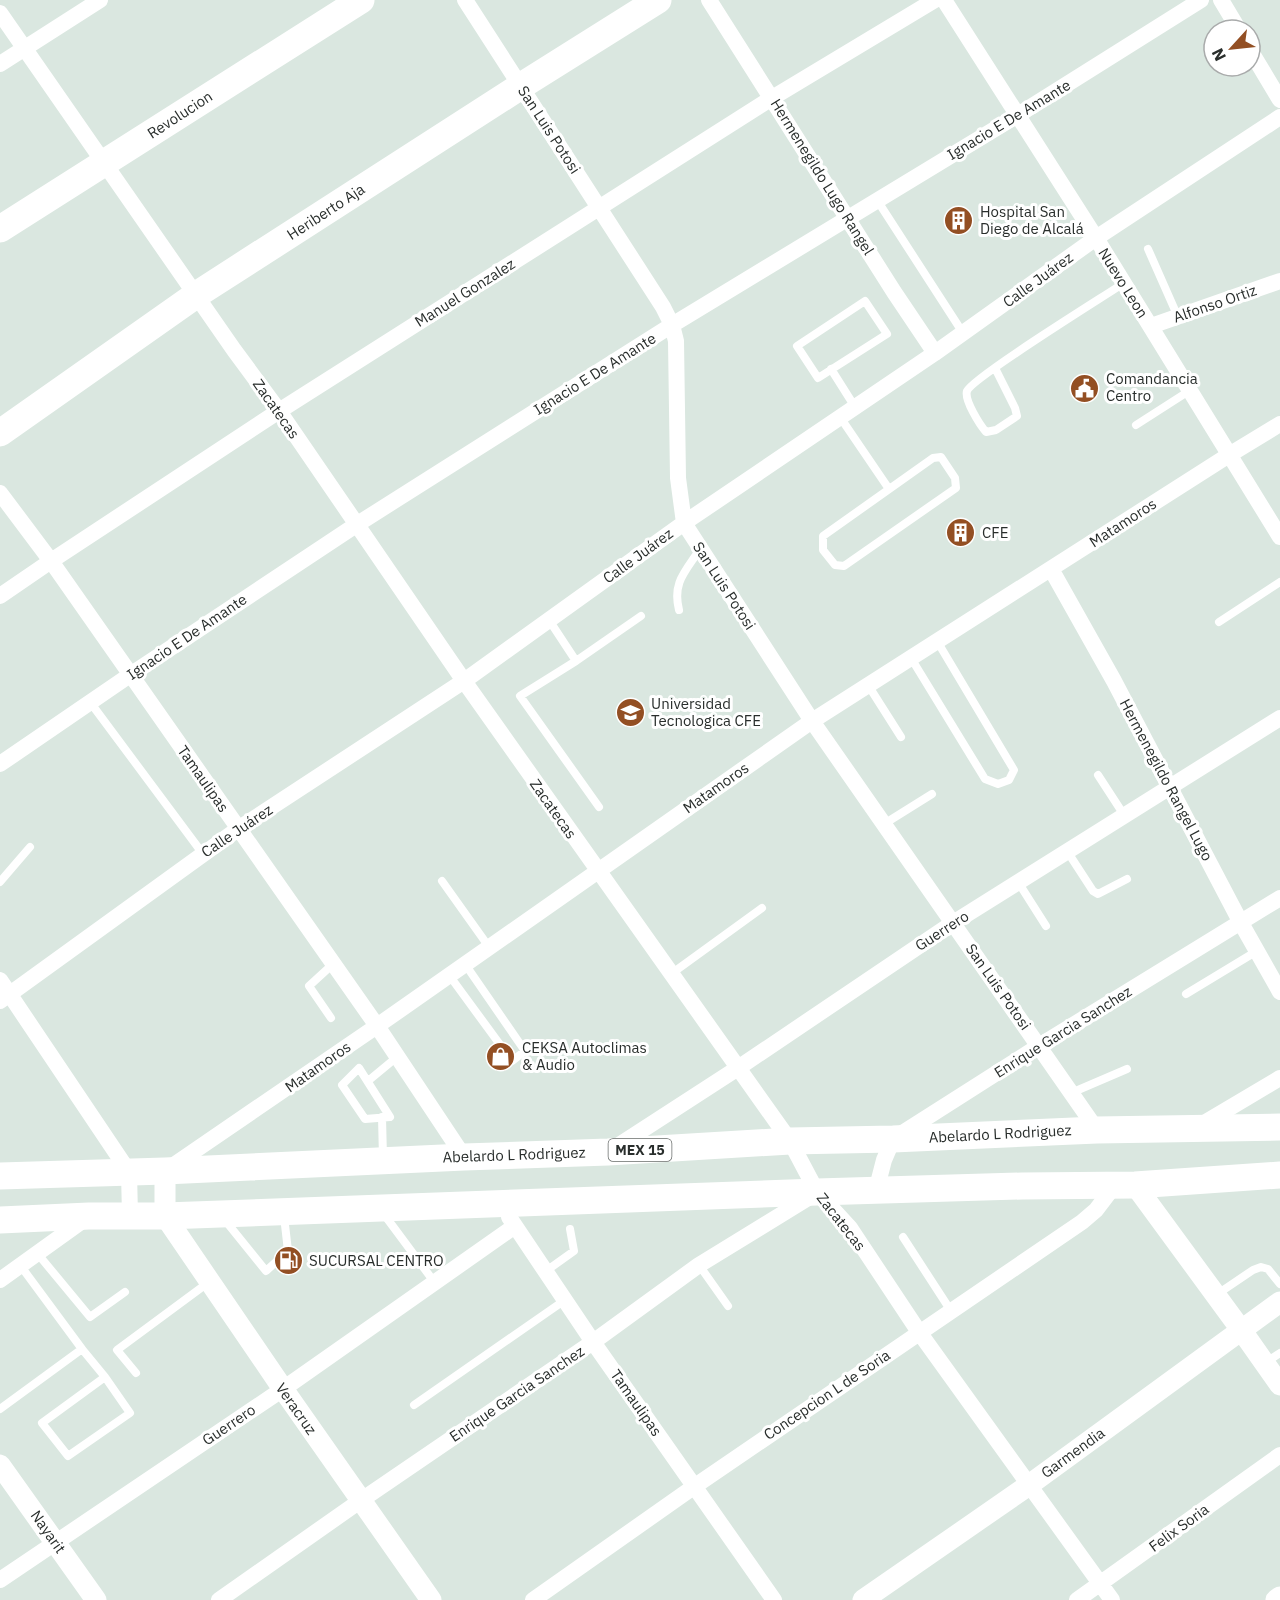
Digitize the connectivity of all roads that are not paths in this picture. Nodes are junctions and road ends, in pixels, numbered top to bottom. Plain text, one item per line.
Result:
1 (100, 0) edge
2 (361, 0) edge
3 (465, 0) edge
4 (658, 0) edge
5 (708, 0) edge
6 (935, 0) edge
7 (944, 0) edge
8 (1201, 0) edge
9 (1221, 0) edge
10 (0, 13) edge
11 (1232, 18) edge
12 (24, 49) junction
13 (0, 64) edge
14 (1262, 70) edge
15 (521, 86) junction
16 (772, 98) junction
17 (1280, 100) edge
18 (1018, 115) junction
19 (1280, 117) edge
20 (104, 164) junction
21 (877, 200) junction
22 (599, 208) junction
23 (848, 218) junction
24 (0, 229) edge
25 (1096, 238) junction
26 (1148, 249) dead end
27 (1280, 282) edge
28 (1124, 283) junction
29 (196, 295) junction
30 (1178, 317) junction
31 (672, 325) junction
32 (1151, 326) junction
33 (963, 333) junction
34 (935, 353) junction
35 (995, 368) junction
36 (831, 369) junction
37 (1189, 391) junction
38 (855, 407) junction
39 (279, 411) junction
40 (840, 417) junction
41 (1280, 424) edge
42 (1136, 425) dead end
43 (0, 433) edge
44 (1229, 455) junction
45 (889, 489) junction
46 (0, 493) edge
47 (684, 523) junction
48 (356, 525) junction
49 (1280, 537) edge
50 (700, 548) junction
51 (51, 561) junction
52 (1051, 568) junction
53 (1280, 582) edge
54 (0, 596) edge
55 (680, 610) dead end
56 (641, 616) dead end
57 (549, 620) junction
58 (1219, 622) dead end
59 (937, 641) junction
60 (911, 658) junction
61 (576, 661) junction
62 (130, 675) junction
63 (464, 681) junction
64 (868, 686) junction
65 (90, 702) junction
66 (1280, 718) edge
67 (812, 721) junction
68 (901, 737) dead end
69 (0, 764) edge
70 (1098, 775) dead end
71 (1170, 786) junction
72 (932, 794) dead end
73 (599, 807) dead end
74 (1124, 815) junction
75 (884, 824) junction
76 (238, 829) junction
77 (30, 847) dead end
78 (1067, 851) junction
79 (203, 854) junction
80 (597, 871) junction
81 (1127, 879) dead end
82 (442, 881) dead end
83 (0, 882) edge
84 (1018, 882) junction
85 (1280, 898) edge
86 (762, 908) dead end
87 (953, 923) junction
88 (1241, 923) junction
89 (1046, 926) dead end
90 (489, 947) junction
91 (1257, 951) junction
92 (333, 964) junction
93 (465, 964) junction
94 (671, 974) junction
95 (449, 975) junction
96 (0, 980) edge
97 (1280, 992) edge
98 (1186, 994) dead end
99 (5, 997) edge
100 (332, 1018) dead end
101 (377, 1026) junction
102 (1039, 1046) junction
103 (397, 1057) junction
104 (738, 1068) junction
105 (1128, 1069) dead end
106 (1280, 1078) edge
107 (368, 1081) junction
108 (1071, 1093) junction
109 (382, 1118) junction
110 (1280, 1127) edge
111 (1196, 1128) junction
112 (1096, 1130) junction
113 (893, 1139) junction
114 (790, 1141) junction
115 (608, 1152) junction
116 (464, 1157) junction
117 (383, 1161) junction
118 (129, 1172) junction
119 (165, 1172) junction
120 (1280, 1175) edge
121 (0, 1176) edge
122 (1125, 1185) junction
123 (876, 1191) junction
124 (817, 1192) junction
125 (500, 1204) junction
126 (379, 1208) junction
127 (284, 1212) junction
128 (220, 1214) junction
129 (89, 1216) junction
130 (130, 1216) junction
131 (165, 1216) junction
132 (0, 1220) edge
133 (515, 1226) junction
134 (570, 1229) dead end
135 (903, 1237) dead end
136 (37, 1253) junction
137 (20, 1265) junction
138 (699, 1265) junction
139 (546, 1272) junction
140 (0, 1280) edge
141 (209, 1282) junction
142 (435, 1282) junction
143 (1280, 1284) edge
144 (125, 1292) dead end
145 (1216, 1295) junction
146 (565, 1300) junction
147 (1280, 1302) edge
148 (728, 1306) dead end
149 (951, 1311) junction
150 (1242, 1331) junction
151 (919, 1332) junction
152 (593, 1342) junction
153 (82, 1349) junction
154 (1272, 1358) edge
155 (136, 1374) dead end
156 (105, 1377) junction
157 (1280, 1385) edge
158 (283, 1389) junction
159 (414, 1405) dead end
160 (0, 1409) edge
161 (1280, 1455) edge
162 (0, 1465) edge
163 (1029, 1485) junction
164 (695, 1486) junction
165 (360, 1501) junction
166 (56, 1544) junction
167 (0, 1580) edge
168 (1100, 1584) junction
169 (1280, 1597) edge
170 (96, 1600) edge
171 (219, 1600) edge
172 (431, 1600) edge
173 (532, 1600) edge
174 (774, 1600) edge
175 (862, 1600) edge
176 (1077, 1600) edge
177 (1112, 1600) edge
178 (1276, 1600) edge

1 - 12 street
2 - 20 main road, Revolucion
3 - 15 street, San Luis Potosi
4 - 15 main road, Heriberto Aja
5 - 16 street, Hermenegildo Lugo Rangel
6 - 16 street, Manuel Gonzalez
7 - 18 street, Nuevo Leon
8 - 18 street, Ignacio E De Amante
9 - 11 street
10 - 12 street, Zacatecas
12 - 13 street
12 - 20 street, Zacatecas
14 - 17 street
15 - 22 street, San Luis Potosi
15 - 29 main road, Heriberto Aja
16 - 22 street, Manuel Gonzalez
16 - 23 street, Hermenegildo Lugo Rangel
18 - 21 street, Ignacio E De Amante
18 - 25 street, Nuevo Leon
19 - 25 street, Calle Juárez
20 - 24 main road, Revolucion
20 - 29 street, Zacatecas
21 - 23 street, Ignacio E De Amante
21 - 33 lane
22 - 31 street, San Luis Potosi
22 - 39 street, Manuel Gonzalez
23 - 31 street, Ignacio E De Amante
23 - 34 street, Hermenegildo Lugo Rangel
25 - 28 street, Nuevo Leon
25 - 33 street, Calle Juárez
26 - 30 lane
27 - 30 street, Alfonso Ortiz
28 - 32 street, Nuevo Leon
28 - 35 lane
29 - 39 street, Zacatecas
29 - 43 main road, Heriberto Aja
30 - 32 street, Alfonso Ortiz
31 - 47 street, San Luis Potosi
31 - 48 street, Ignacio E De Amante
32 - 37 street, Nuevo Leon
33 - 34 street, Calle Juárez
34 - 38 street, Calle Juárez
35 - 35 lane
36 - 36 lane
36 - 38 lane
37 - 42 lane
37 - 44 street, Nuevo Leon
38 - 40 street, Calle Juárez
39 - 48 street, Zacatecas
39 - 51 street, Manuel Gonzalez
40 - 45 lane
40 - 47 street, Calle Juárez
41 - 44 street, Matamoros
44 - 49 street, Nuevo Leon
44 - 52 street, Matamoros
45 - 45 lane
46 - 51 street, Tamaulipas
47 - 50 street, San Luis Potosi
47 - 57 street, Calle Juárez
48 - 62 street, Ignacio E De Amante
48 - 63 street, Zacatecas
50 - 55 lane
50 - 67 street, San Luis Potosi
51 - 54 street, Manuel Gonzalez
51 - 62 street, Tamaulipas
52 - 59 street, Matamoros
52 - 71 street, Hermenegildo Rangel Lugo
53 - 58 lane
56 - 61 lane
57 - 61 lane
57 - 63 street, Calle Juárez
59 - 60 street, Matamoros
59 - 60 lane
60 - 64 street, Matamoros
61 - 73 lane
62 - 65 street, Ignacio E De Amante
62 - 76 street, Tamaulipas
63 - 76 street, Calle Juárez
63 - 80 street, Zacatecas
64 - 67 street, Matamoros
64 - 68 lane
65 - 69 street, Ignacio E De Amante
65 - 79 lane
66 - 71 street, Guerrero
67 - 75 street, San Luis Potosi
67 - 80 street, Matamoros
70 - 74 lane
71 - 74 street, Guerrero
71 - 88 street, Hermenegildo Rangel Lugo
72 - 75 lane
74 - 78 street, Guerrero
75 - 87 street, San Luis Potosi
76 - 79 street, Calle Juárez
76 - 92 street, Tamaulipas
77 - 83 lane
78 - 81 lane
78 - 84 street, Guerrero
79 - 99 street, Calle Juárez
80 - 90 street, Matamoros
80 - 94 street, Zacatecas
82 - 90 lane
84 - 87 street, Guerrero
84 - 89 lane
85 - 88 street, Enrique Garcia Sanchez
86 - 94 lane
87 - 102 street, San Luis Potosi
87 - 104 street, Guerrero
88 - 91 street, Hermenegildo Rangel Lugo
88 - 102 street, Enrique Garcia Sanchez
90 - 93 street, Matamoros
91 - 97 street, Hermenegildo Rangel Lugo
91 - 98 lane
92 - 100 lane
92 - 101 street, Tamaulipas
93 - 95 street, Matamoros
93 - 95 lane
94 - 104 street, Zacatecas
95 - 101 street, Matamoros
96 - 99 street
99 - 118 street
101 - 103 street, Tamaulipas
101 - 119 street, Matamoros
102 - 108 street, San Luis Potosi
102 - 113 street, Enrique Garcia Sanchez
103 - 107 lane
103 - 116 street, Tamaulipas
104 - 114 street, Zacatecas
104 - 115 street, Guerrero
105 - 108 lane
106 - 111 street
107 - 109 lane
107 - 109 lane
108 - 112 street, San Luis Potosi
109 - 117 lane
110 - 111 main road, Abelardo L Rodriguez / MEX 15
111 - 112 main road, Abelardo L Rodriguez / MEX 15
112 - 113 main road, Abelardo L Rodriguez / MEX 15
113 - 114 main road, Abelardo L Rodriguez / MEX 15
113 - 123 street
114 - 115 main road, Abelardo L Rodriguez / MEX 15
114 - 124 street, Zacatecas
115 - 116 main road, Abelardo L Rodriguez / MEX 15
116 - 117 main road, Abelardo L Rodriguez / MEX 15
117 - 119 main road, Abelardo L Rodriguez / MEX 15
118 - 119 main road, Abelardo L Rodriguez / MEX 15
118 - 121 main road, Abelardo L Rodriguez / MEX 15
118 - 130 street
119 - 131 street
120 - 122 main road
122 - 123 main road
122 - 145 street
122 - 149 street, Concepcion L de Soria
123 - 124 main road
124 - 125 main road
124 - 138 street, Enrique Garcia Sanchez
124 - 151 street, Zacatecas
125 - 126 main road
125 - 133 street, Tamaulipas
126 - 127 main road
126 - 142 lane
127 - 128 main road
127 - 128 lane
128 - 131 main road
129 - 130 main road
129 - 132 main road
129 - 136 street
130 - 131 main road
131 - 141 street, Veracruz
133 - 139 street, Tamaulipas
133 - 142 street, Guerrero
134 - 139 lane
135 - 149 lane
136 - 137 street
136 - 144 lane
137 - 140 street
137 - 153 lane
138 - 148 lane
138 - 152 street, Enrique Garcia Sanchez
139 - 146 street, Tamaulipas
141 - 155 lane
141 - 158 street, Veracruz
142 - 158 street, Guerrero
143 - 145 lane
145 - 150 street
146 - 152 street, Tamaulipas
146 - 159 lane
147 - 150 street, Garmendia
149 - 151 street, Concepcion L de Soria
150 - 154 street
150 - 163 street, Garmendia
151 - 163 street, Zacatecas
151 - 164 street, Concepcion L de Soria
152 - 164 street, Tamaulipas
152 - 165 street, Enrique Garcia Sanchez
153 - 156 lane
153 - 160 lane
154 - 157 street
156 - 156 lane
158 - 165 street, Veracruz
158 - 166 street, Guerrero
161 - 168 street, Felix Soria
162 - 166 street, Nayarit
163 - 168 street, Zacatecas
163 - 175 street, Garmendia
164 - 173 street, Concepcion L de Soria
164 - 174 street, Tamaulipas
165 - 171 street, Enrique Garcia Sanchez
165 - 172 street, Veracruz
166 - 167 street, Guerrero
166 - 170 street, Nayarit
168 - 176 street, Felix Soria
168 - 177 street, Zacatecas
169 - 178 street

